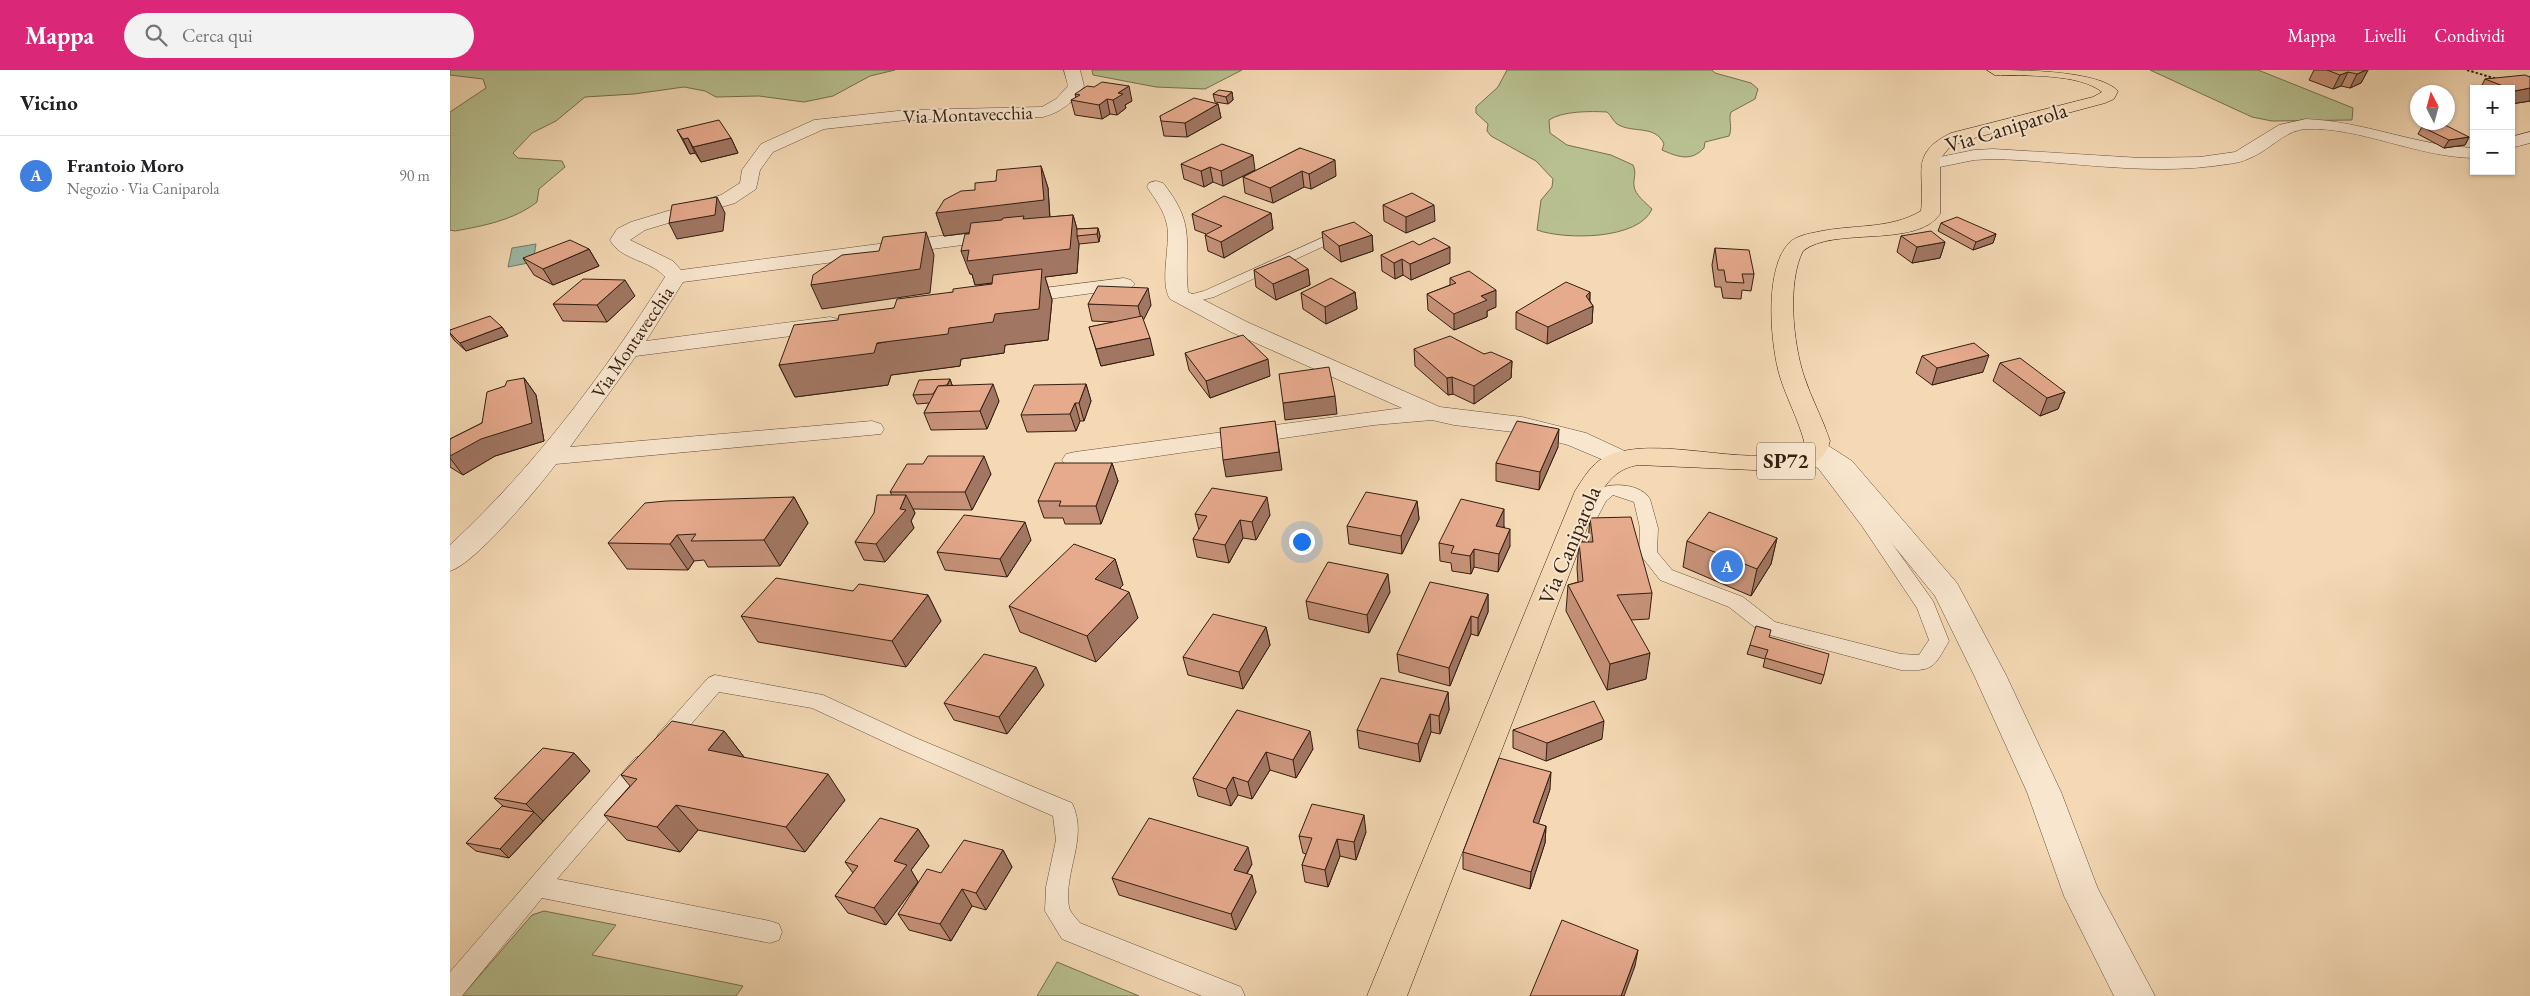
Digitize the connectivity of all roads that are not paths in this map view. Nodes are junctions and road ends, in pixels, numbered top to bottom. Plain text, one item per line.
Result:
1 (1072, 70) edge
2 (1995, 70) edge
3 (2530, 137) edge
4 (2515, 142) edge
5 (2470, 153) edge
6 (1930, 164) junction
7 (1156, 186) dead end
8 (1022, 231) edge
9 (1347, 231) edge
10 (676, 277) junction
11 (1124, 284) dead end
12 (1186, 300) junction
13 (988, 302) edge
14 (852, 321) edge
15 (631, 350) junction
16 (1432, 413) junction
17 (872, 429) dead end
18 (1811, 453) junction
19 (548, 457) junction
20 (1620, 459) junction
21 (1075, 460) dead end
22 (1568, 544) junction
23 (450, 561) edge
24 (537, 886) junction
25 (770, 932) dead end
26 (450, 991) edge
27 (1232, 996) edge
28 (1387, 996) edge
29 (2135, 996) edge

1 - 10 street, Via Montavecchia
2 - 6 main road, Via Caniparola
3 - 4 street
5 - 6 street
6 - 18 main road, Via Caniparola / SP72
7 - 12 street
8 - 10 street
9 - 12 lane
10 - 15 street, Via Montavecchia
11 - 13 street
12 - 16 street
14 - 15 street
15 - 19 street, Via Montavecchia
16 - 20 street
16 - 21 street
17 - 19 street
18 - 20 main road, SP72
18 - 22 lane
18 - 29 street
19 - 23 street, Via Montavecchia
20 - 22 main road, Via Caniparola
22 - 28 main road, Via Caniparola
24 - 25 lane
24 - 26 lane
24 - 27 lane

